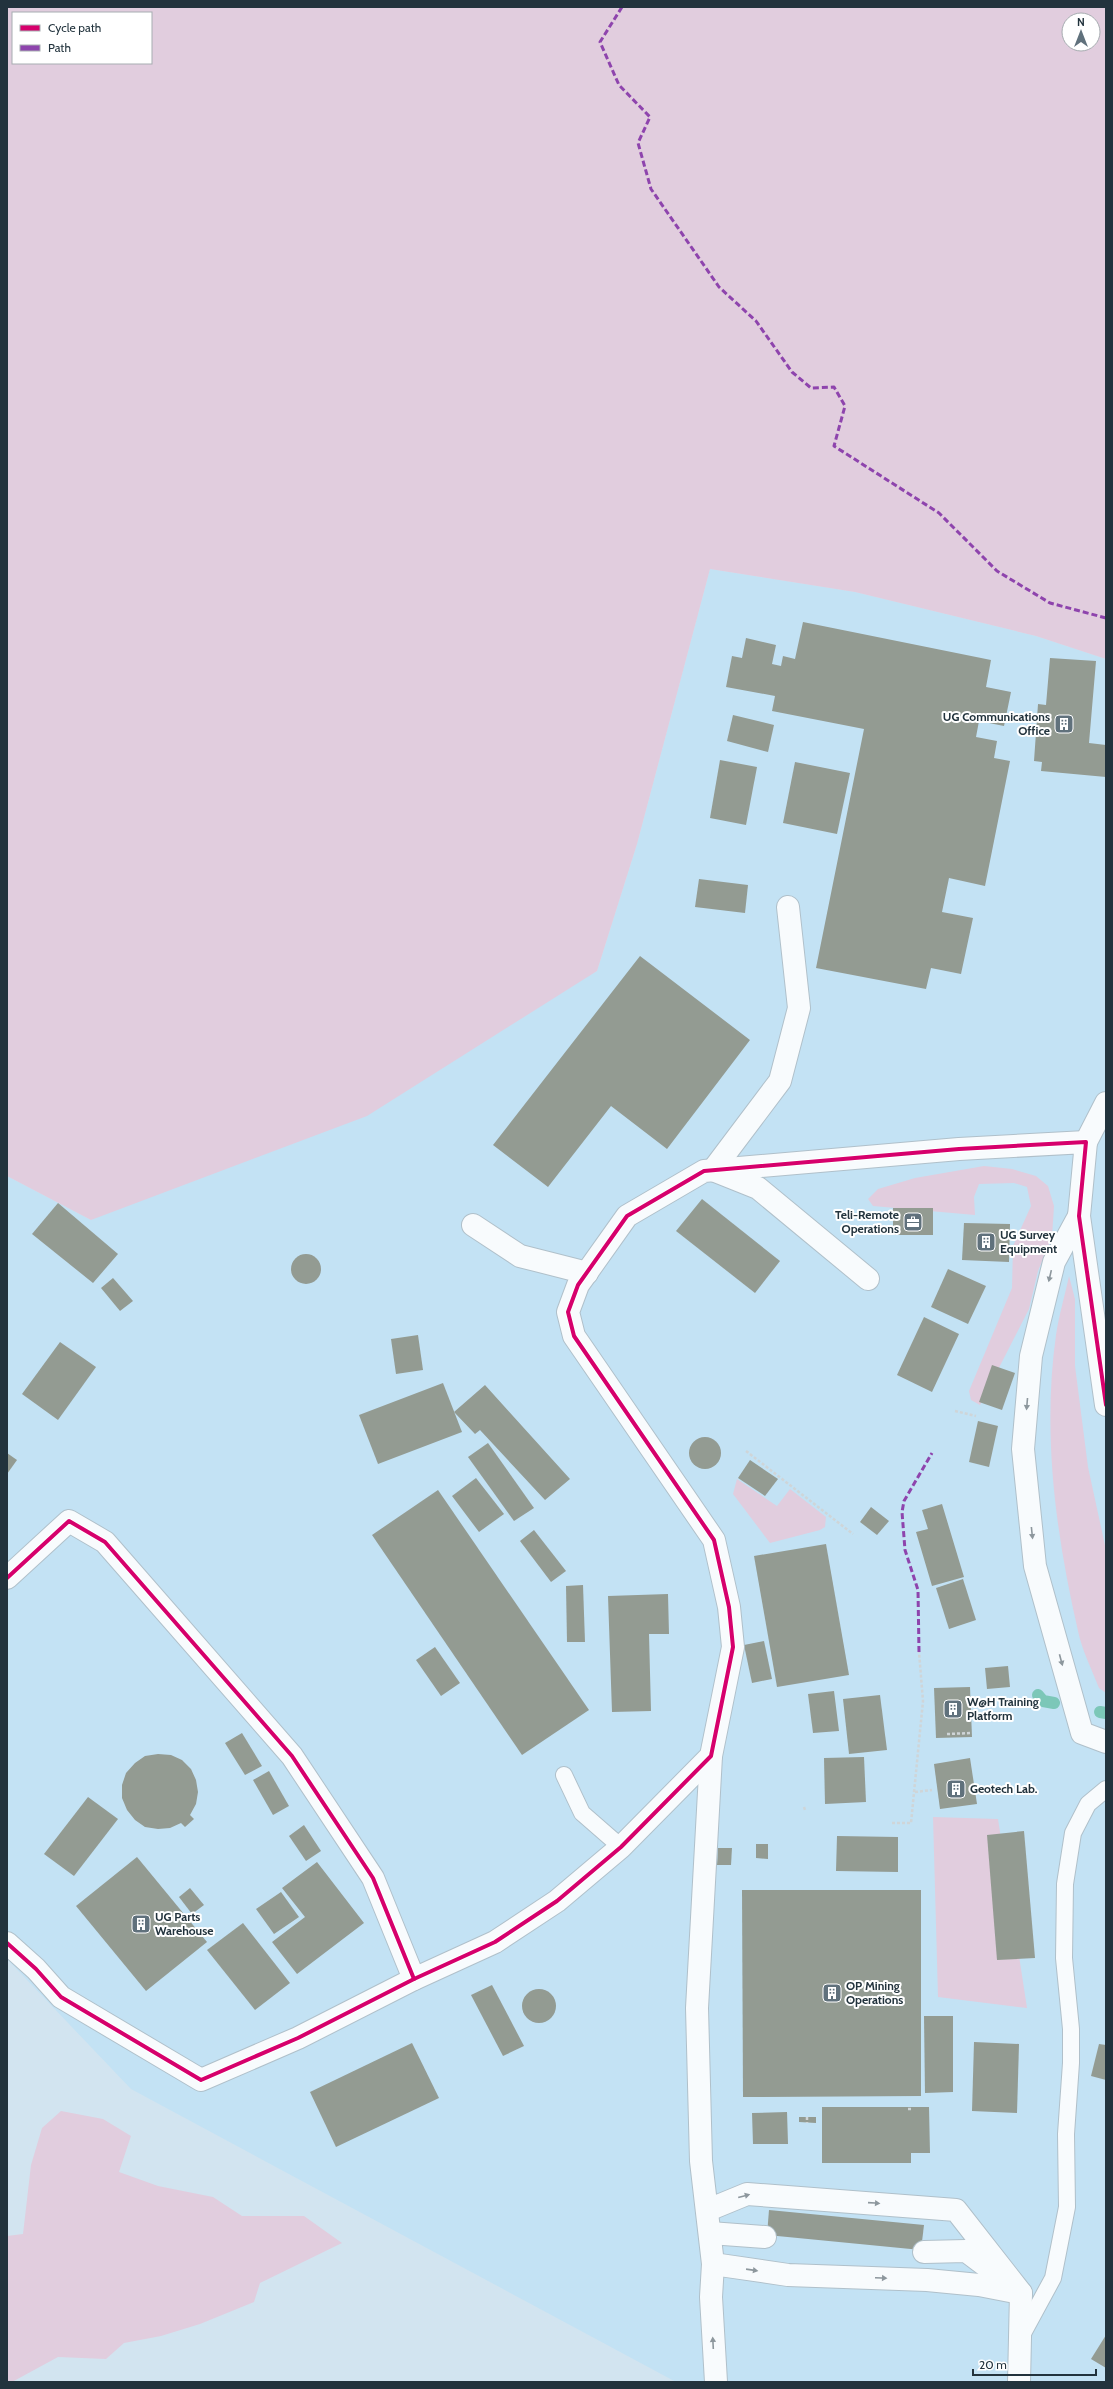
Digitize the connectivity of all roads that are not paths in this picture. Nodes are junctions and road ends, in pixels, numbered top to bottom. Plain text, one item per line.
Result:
1 (788, 907) dead end
2 (1106, 1103) edge
3 (1086, 1142) junction
4 (713, 1170) junction
5 (1079, 1216) junction
6 (473, 1225) dead end
7 (587, 1273) junction
8 (868, 1279) dead end
9 (1106, 1405) edge
10 (7, 1578) edge
11 (1106, 1742) edge
12 (711, 1756) junction
13 (564, 1775) dead end
14 (1106, 1789) edge
15 (621, 1847) junction
16 (7, 1943) edge
17 (414, 1978) junction
18 (708, 2210) junction
19 (710, 2233) junction
20 (765, 2237) dead end
21 (924, 2252) dead end
22 (713, 2264) junction
23 (1021, 2293) junction
24 (1020, 2338) junction
25 (716, 2382) edge
26 (1019, 2382) edge

1 - 4 street
2 - 3 street
3 - 4 street
3 - 5 street
4 - 7 street
4 - 8 street
5 - 9 street
5 -> 11 street
6 - 7 street
7 - 12 street
10 - 17 street
12 - 15 street
12 - 18 street
13 - 15 lane
14 - 24 lane
15 - 17 street
16 - 17 street
18 - 19 street
18 -> 23 street
19 - 20 street
19 - 22 street
21 - 23 street
22 -> 23 street
25 -> 22 street
23 - 24 street
24 - 26 street

